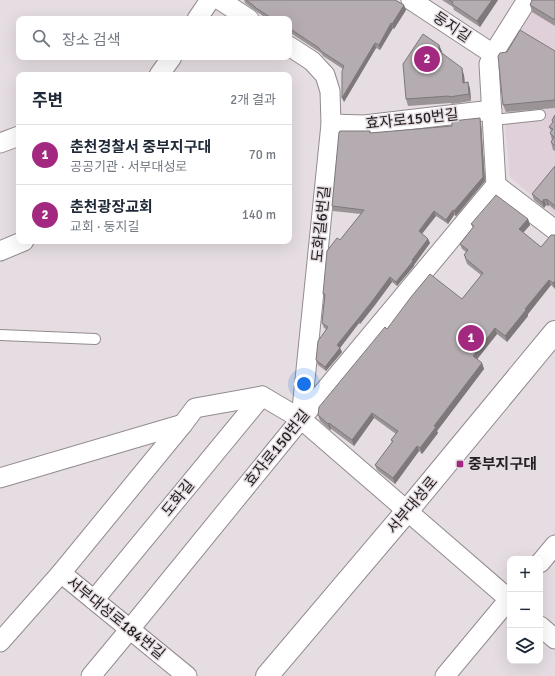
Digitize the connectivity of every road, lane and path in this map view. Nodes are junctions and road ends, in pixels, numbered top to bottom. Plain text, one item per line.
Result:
1 (210, 0) edge
2 (220, 0) edge
3 (412, 0) edge
4 (527, 0) edge
5 (199, 16) edge
6 (244, 16) edge
7 (292, 48) edge
8 (493, 54) junction
9 (170, 60) edge
10 (162, 72) edge
11 (492, 115) junction
12 (540, 115) edge
13 (331, 124) junction
14 (16, 137) edge
15 (0, 143) edge
16 (496, 185) junction
17 (555, 230) edge
18 (17, 244) edge
19 (0, 251) edge
20 (555, 332) edge
21 (0, 335) edge
22 (95, 339) dead end
23 (262, 396) junction
24 (301, 419) junction
25 (183, 424) junction
26 (0, 478) edge
27 (408, 511) junction
28 (555, 545) edge
29 (543, 559) edge
30 (61, 573) junction
31 (507, 596) edge
32 (94, 600) junction
33 (507, 603) edge
34 (542, 628) edge
35 (130, 629) junction
36 (555, 639) edge
37 (0, 642) edge
38 (91, 676) edge
39 (187, 676) edge
40 (267, 676) edge
41 (445, 676) edge

1 - 5 street
2 - 6 street
3 - 8 street, 둥지길
4 - 8 street
7 - 13 street, 도화길6번길
8 - 11 street
9 - 10 street
11 - 12 lane
11 - 13 street, 효자로150번길
11 - 16 street
13 - 24 street, 도화길6번길
14 - 15 street
16 - 17 street
16 - 24 street, 효자로150번길
18 - 19 street
20 - 27 street, 서부대성로
21 - 22 lane
23 - 24 street
23 - 25 street
23 - 32 street, 도화길
24 - 27 street
24 - 35 street, 효자로150번길
25 - 26 street
25 - 30 street
27 - 31 street
27 - 40 street, 서부대성로
28 - 29 street
30 - 32 street, 서부대성로184번길
30 - 37 street, 서부대성로184번길
32 - 35 street, 서부대성로184번길
33 - 41 street
34 - 36 street
35 - 38 street, 효자로150번길
35 - 39 street, 서부대성로184번길

